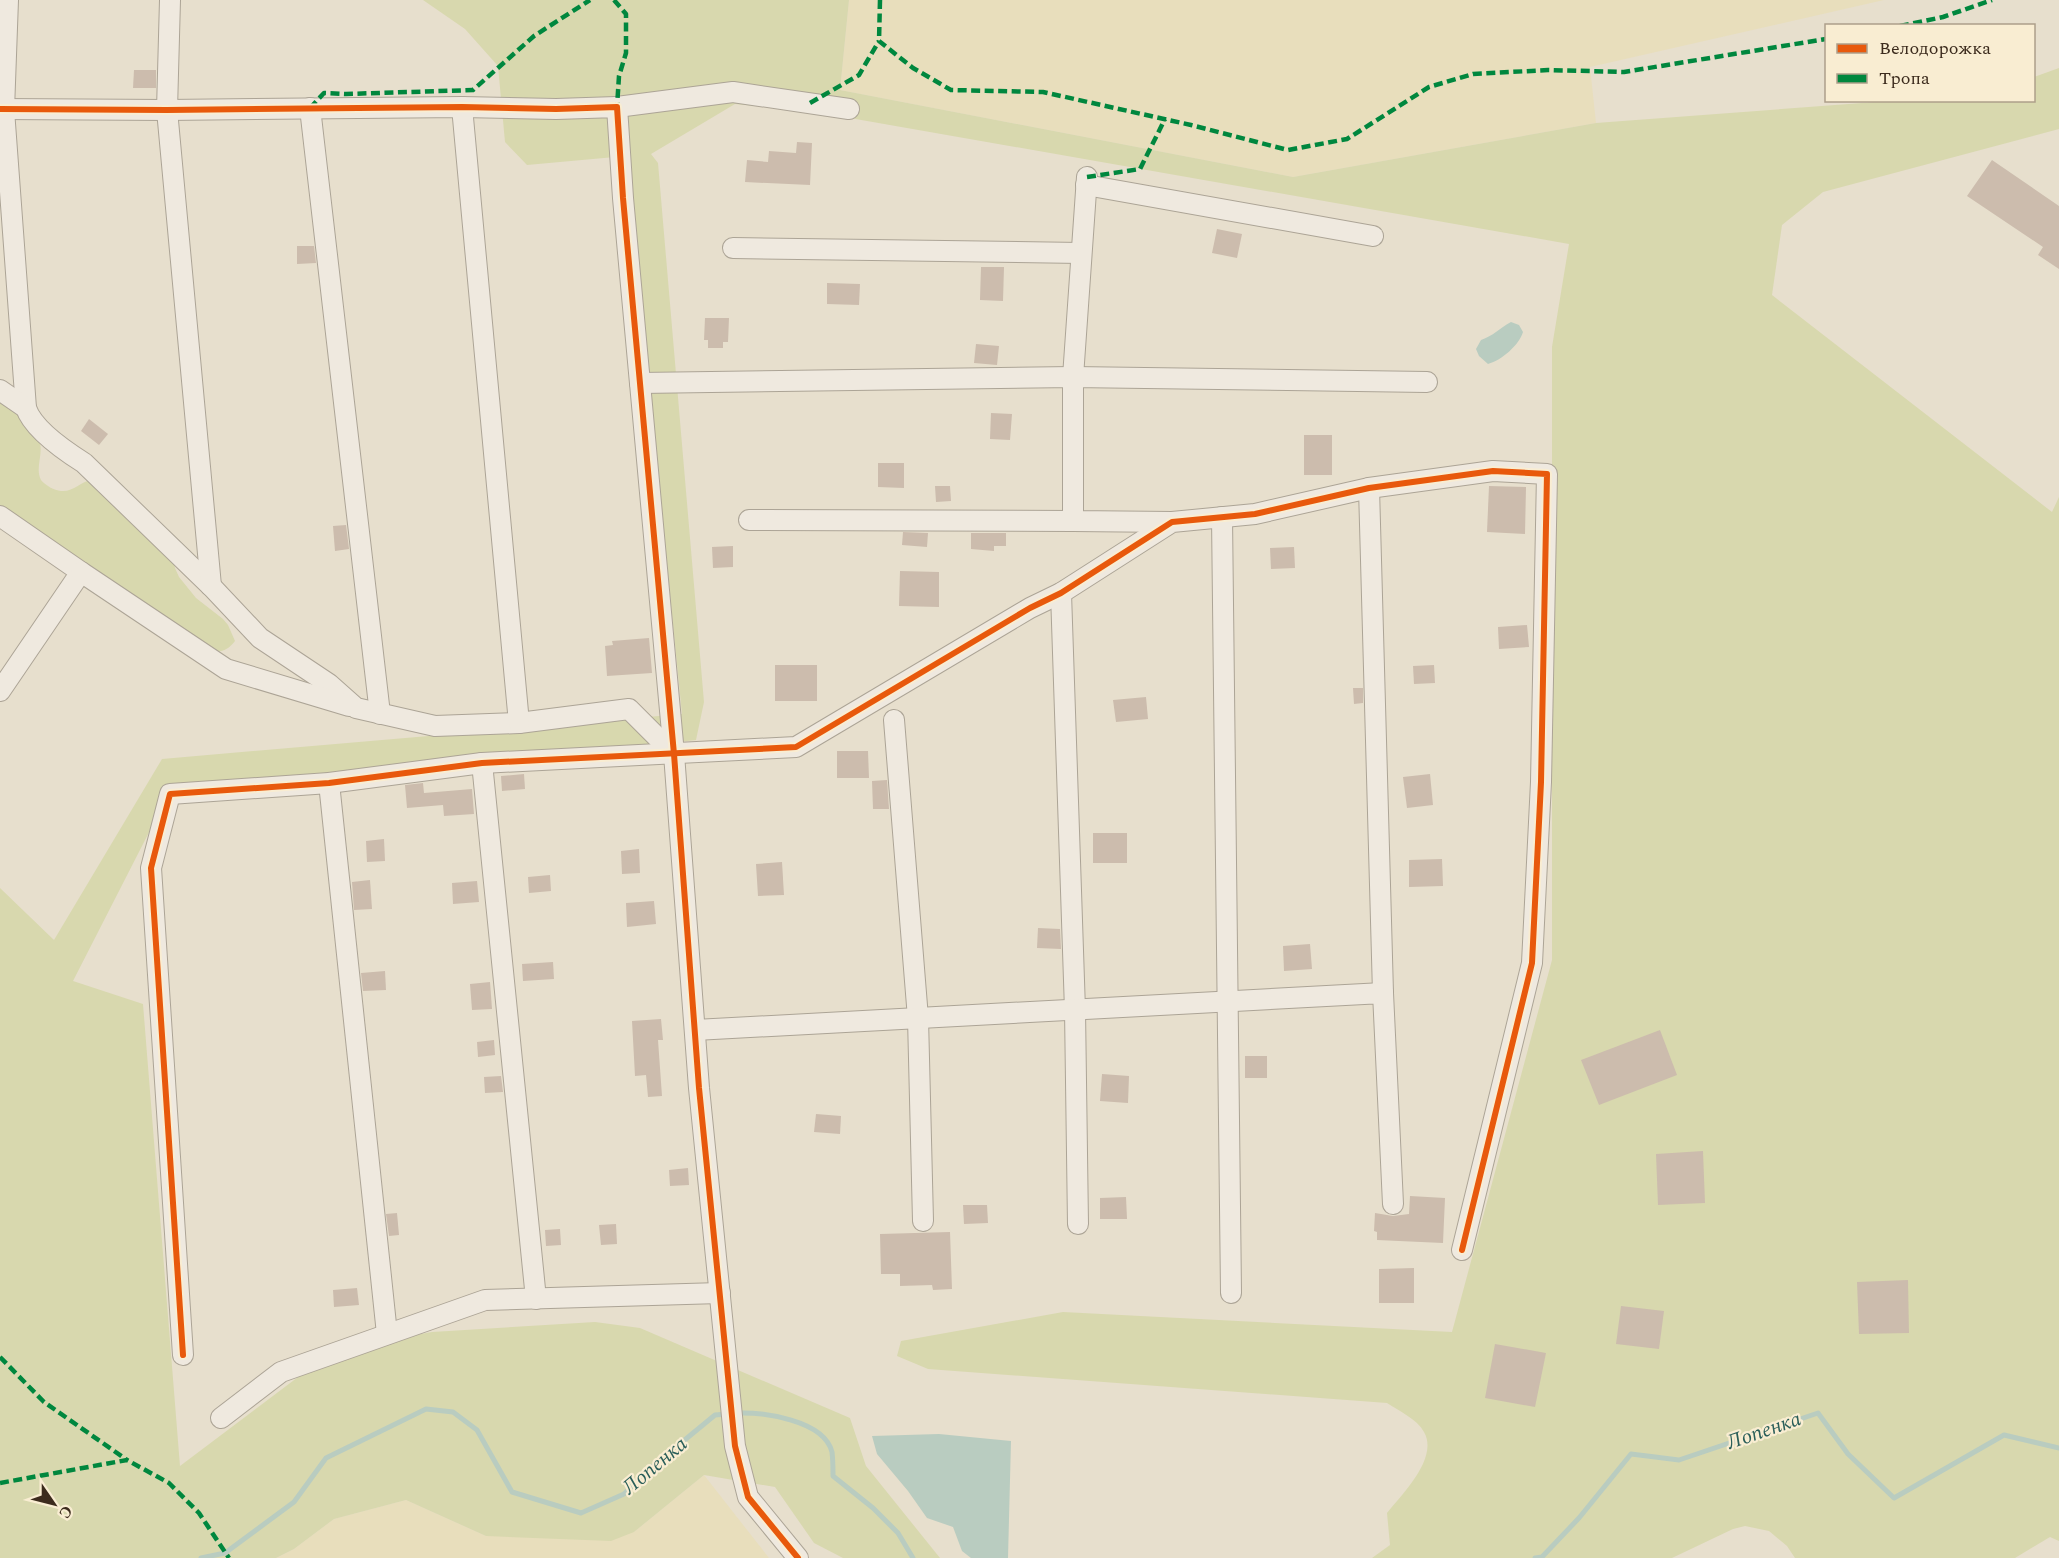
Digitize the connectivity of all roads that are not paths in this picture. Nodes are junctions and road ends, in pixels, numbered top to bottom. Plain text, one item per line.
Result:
1 (8, 0) edge
2 (170, 0) edge
3 (462, 107) junction
4 (617, 107) junction
5 (310, 108) junction
6 (849, 108) dead end
7 (2, 109) edge
8 (166, 110) junction
9 (1373, 236) dead end
10 (733, 248) dead end
11 (1081, 254) junction
12 (1074, 377) junction
13 (1426, 382) dead end
14 (640, 383) junction
15 (0, 390) edge
16 (26, 408) junction
17 (1369, 489) junction
18 (0, 516) edge
19 (1222, 518) junction
20 (749, 520) dead end
21 (1073, 520) junction
22 (1172, 522) junction
23 (81, 572) junction
24 (211, 586) junction
25 (1062, 593) junction
26 (0, 691) edge
27 (356, 708) junction
28 (380, 714) junction
29 (894, 720) dead end
30 (519, 723) junction
31 (674, 754) junction
32 (482, 763) junction
33 (329, 783) junction
34 (1383, 993) junction
35 (1227, 1002) junction
36 (1075, 1010) junction
37 (918, 1018) junction
38 (695, 1030) junction
39 (1393, 1204) dead end
40 (923, 1221) dead end
41 (1078, 1224) dead end
42 (1462, 1250) dead end
43 (720, 1293) junction
44 (1231, 1293) dead end
45 (536, 1299) junction
46 (387, 1334) junction
47 (183, 1355) dead end
48 (221, 1418) dead end
49 (798, 1558) edge

1 - 7 street
2 - 8 street
3 - 4 street
3 - 5 street
3 - 30 street
4 - 6 street
4 - 14 street
5 - 8 street
5 - 28 street
7 - 8 street
7 - 16 street
8 - 24 street
9 - 11 street
10 - 11 street
11 - 12 street
12 - 13 street
12 - 14 street
12 - 21 street
14 - 31 street
15 - 16 street
16 - 24 street
17 - 19 street
17 - 34 street
17 - 42 street
18 - 23 street
19 - 22 street
19 - 35 street
20 - 21 street
21 - 22 street
22 - 25 street
23 - 26 street
23 - 27 street
24 - 27 street
25 - 31 street
25 - 36 street
27 - 28 street
28 - 30 street
29 - 37 street
30 - 31 street
31 - 32 street
31 - 38 street
32 - 33 street
32 - 45 street
33 - 46 street
33 - 47 street
34 - 35 street
34 - 39 street
35 - 36 street
35 - 44 street
36 - 37 street
36 - 41 street
37 - 38 street
37 - 40 street
38 - 43 street
43 - 45 street
43 - 49 street
45 - 46 street
46 - 48 street

